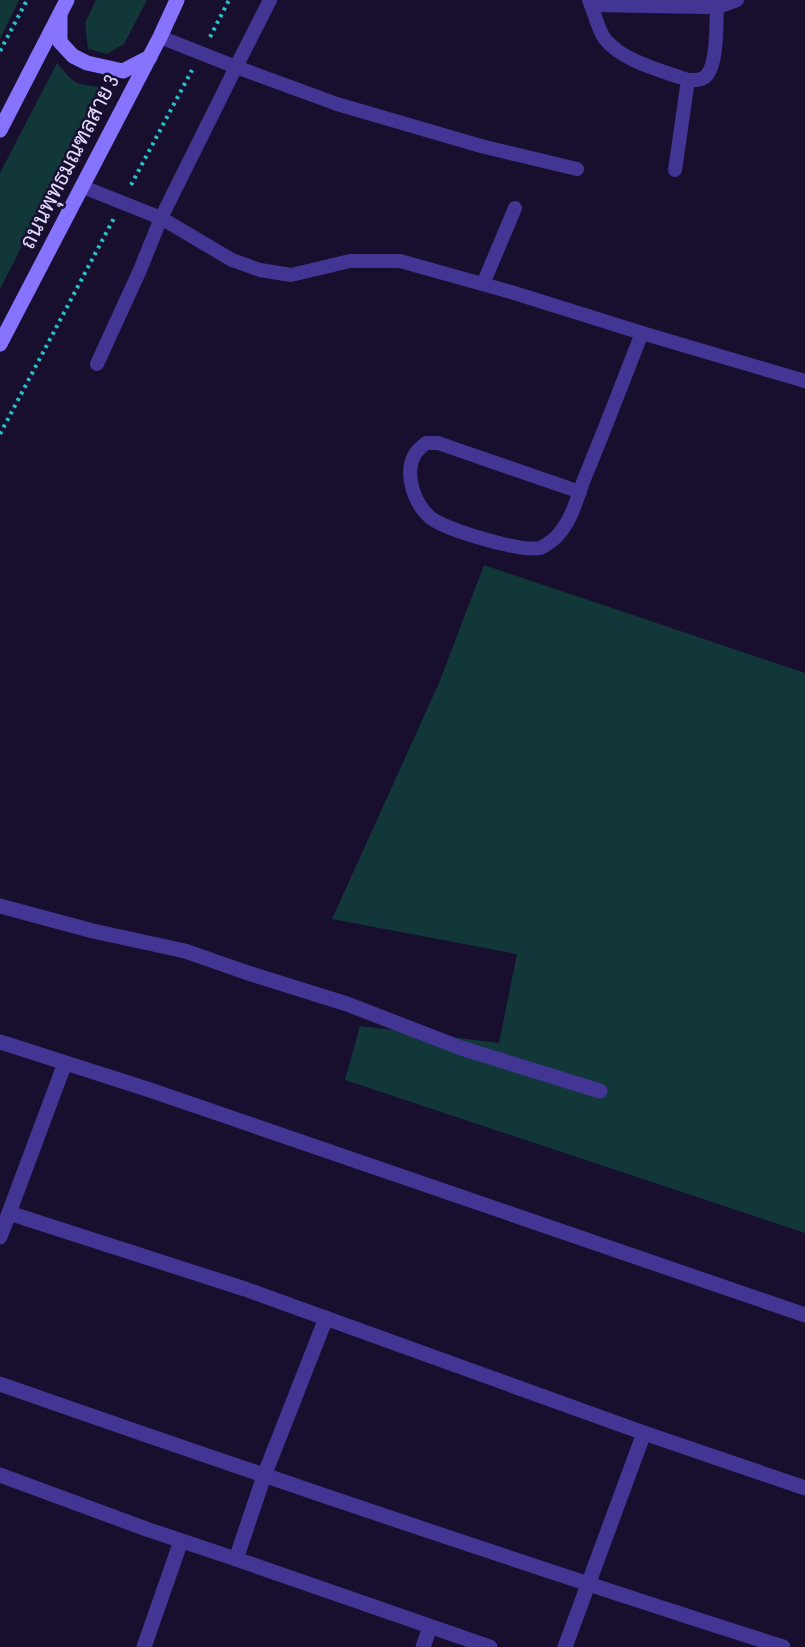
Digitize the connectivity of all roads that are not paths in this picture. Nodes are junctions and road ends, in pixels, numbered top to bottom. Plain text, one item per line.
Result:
1 (177, 0) edge
2 (270, 0) edge
3 (737, 0) edge
4 (590, 2) edge
5 (63, 6) edge
6 (717, 6) junction
7 (160, 37) junction
8 (150, 57) junction
9 (236, 68) junction
10 (688, 80) junction
11 (0, 130) edge
12 (577, 169) dead end
13 (675, 170) dead end
14 (83, 187) junction
15 (515, 208) dead end
16 (161, 218) junction
17 (483, 284) junction
18 (642, 333) junction
19 (0, 344) edge
20 (97, 364) dead end
21 (805, 381) edge
22 (580, 492) junction
23 (0, 906) edge
24 (0, 1042) edge
25 (65, 1063) junction
26 (600, 1091) dead end
27 (9, 1213) junction
28 (0, 1237) edge
29 (805, 1315) edge
30 (326, 1318) junction
31 (0, 1384) edge
32 (644, 1433) junction
33 (264, 1476) junction
34 (1, 1478) edge
35 (805, 1488) edge
36 (181, 1541) junction
37 (236, 1559) junction
38 (589, 1585) junction
39 (430, 1627) junction
40 (144, 1647) edge
41 (423, 1647) edge
42 (490, 1647) edge
43 (565, 1647) edge
44 (783, 1647) edge

1 - 7 main road, ถนนพุทธมณฑลสาย 3
2 - 9 lane
3 - 6 lane
4 - 6 lane
4 - 10 lane
5 - 8 main road
5 - 11 main road
6 - 10 lane
7 - 8 main road, ถนนพุทธมณฑลสาย 3
7 - 9 lane
8 - 14 main road, ถนนพุทธมณฑลสาย 3
9 - 12 lane
9 - 16 lane
10 - 13 lane
14 - 16 lane
14 - 19 main road, ถนนพุทธมณฑลสาย 3
15 - 17 lane
16 - 17 lane
16 - 20 lane
17 - 18 lane
18 - 21 lane
18 - 22 lane
22 - 22 lane
23 - 26 street
24 - 25 street
25 - 27 street
25 - 29 street
27 - 28 street
27 - 30 street
30 - 32 street
30 - 33 street
31 - 33 street
32 - 35 street
32 - 38 street
33 - 37 street
33 - 38 street
34 - 36 street
36 - 37 street
36 - 40 street
37 - 39 street
38 - 43 street
38 - 44 street
39 - 41 street
39 - 42 street

